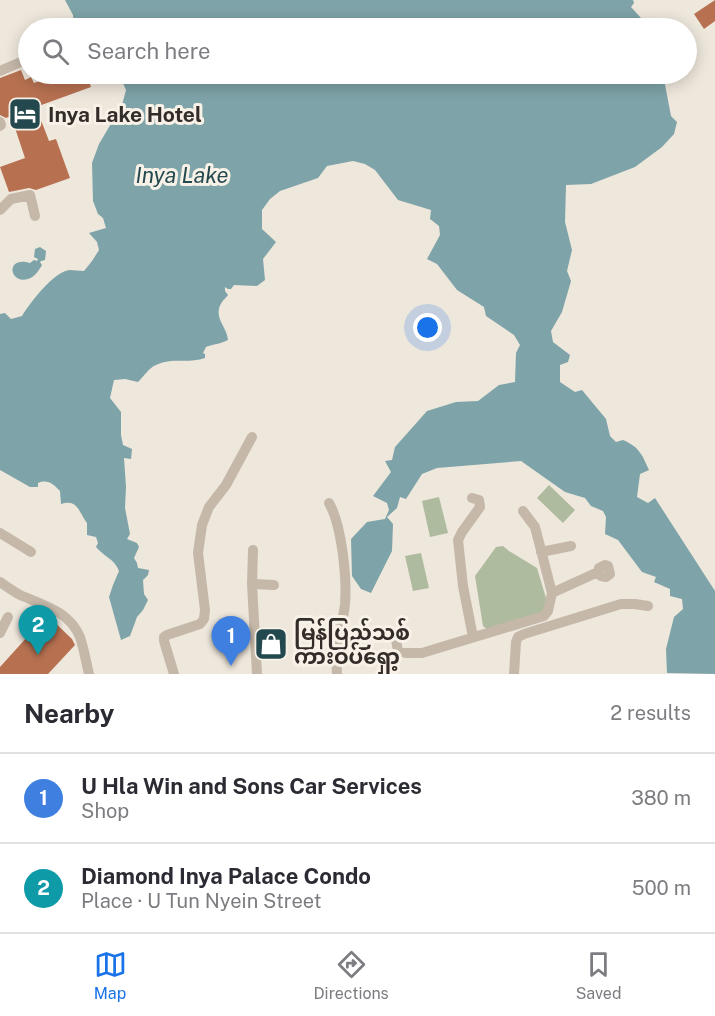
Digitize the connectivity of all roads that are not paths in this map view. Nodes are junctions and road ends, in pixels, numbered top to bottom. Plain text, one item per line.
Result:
1 (18, 65) edge
2 (0, 71) edge
3 (0, 210) edge
4 (36, 216) dead end
5 (252, 437) dead end
6 (472, 498) dead end
7 (329, 503) dead end
8 (524, 512) dead end
9 (5, 536) edge
10 (0, 546) edge
11 (571, 546) dead end
12 (254, 550) dead end
13 (31, 552) dead end
14 (541, 552) junction
15 (598, 572) dead end
16 (0, 582) edge
17 (252, 584) junction
18 (274, 585) dead end
19 (552, 593) junction
20 (648, 606) dead end
21 (8, 617) dead end
22 (0, 633) edge
23 (395, 634) dead end
24 (473, 637) junction
25 (89, 674) edge
26 (174, 674) edge
27 (258, 674) edge
28 (337, 674) edge
29 (514, 674) edge

1 - 2 street
3 - 4 street
5 - 26 street
6 - 24 street
7 - 28 street
8 - 14 street
9 - 10 street
9 - 13 street
11 - 14 street
12 - 17 street
14 - 19 street
15 - 19 street
16 - 25 street
17 - 18 street
17 - 27 street
19 - 24 street
20 - 29 street
21 - 22 street
23 - 24 street

